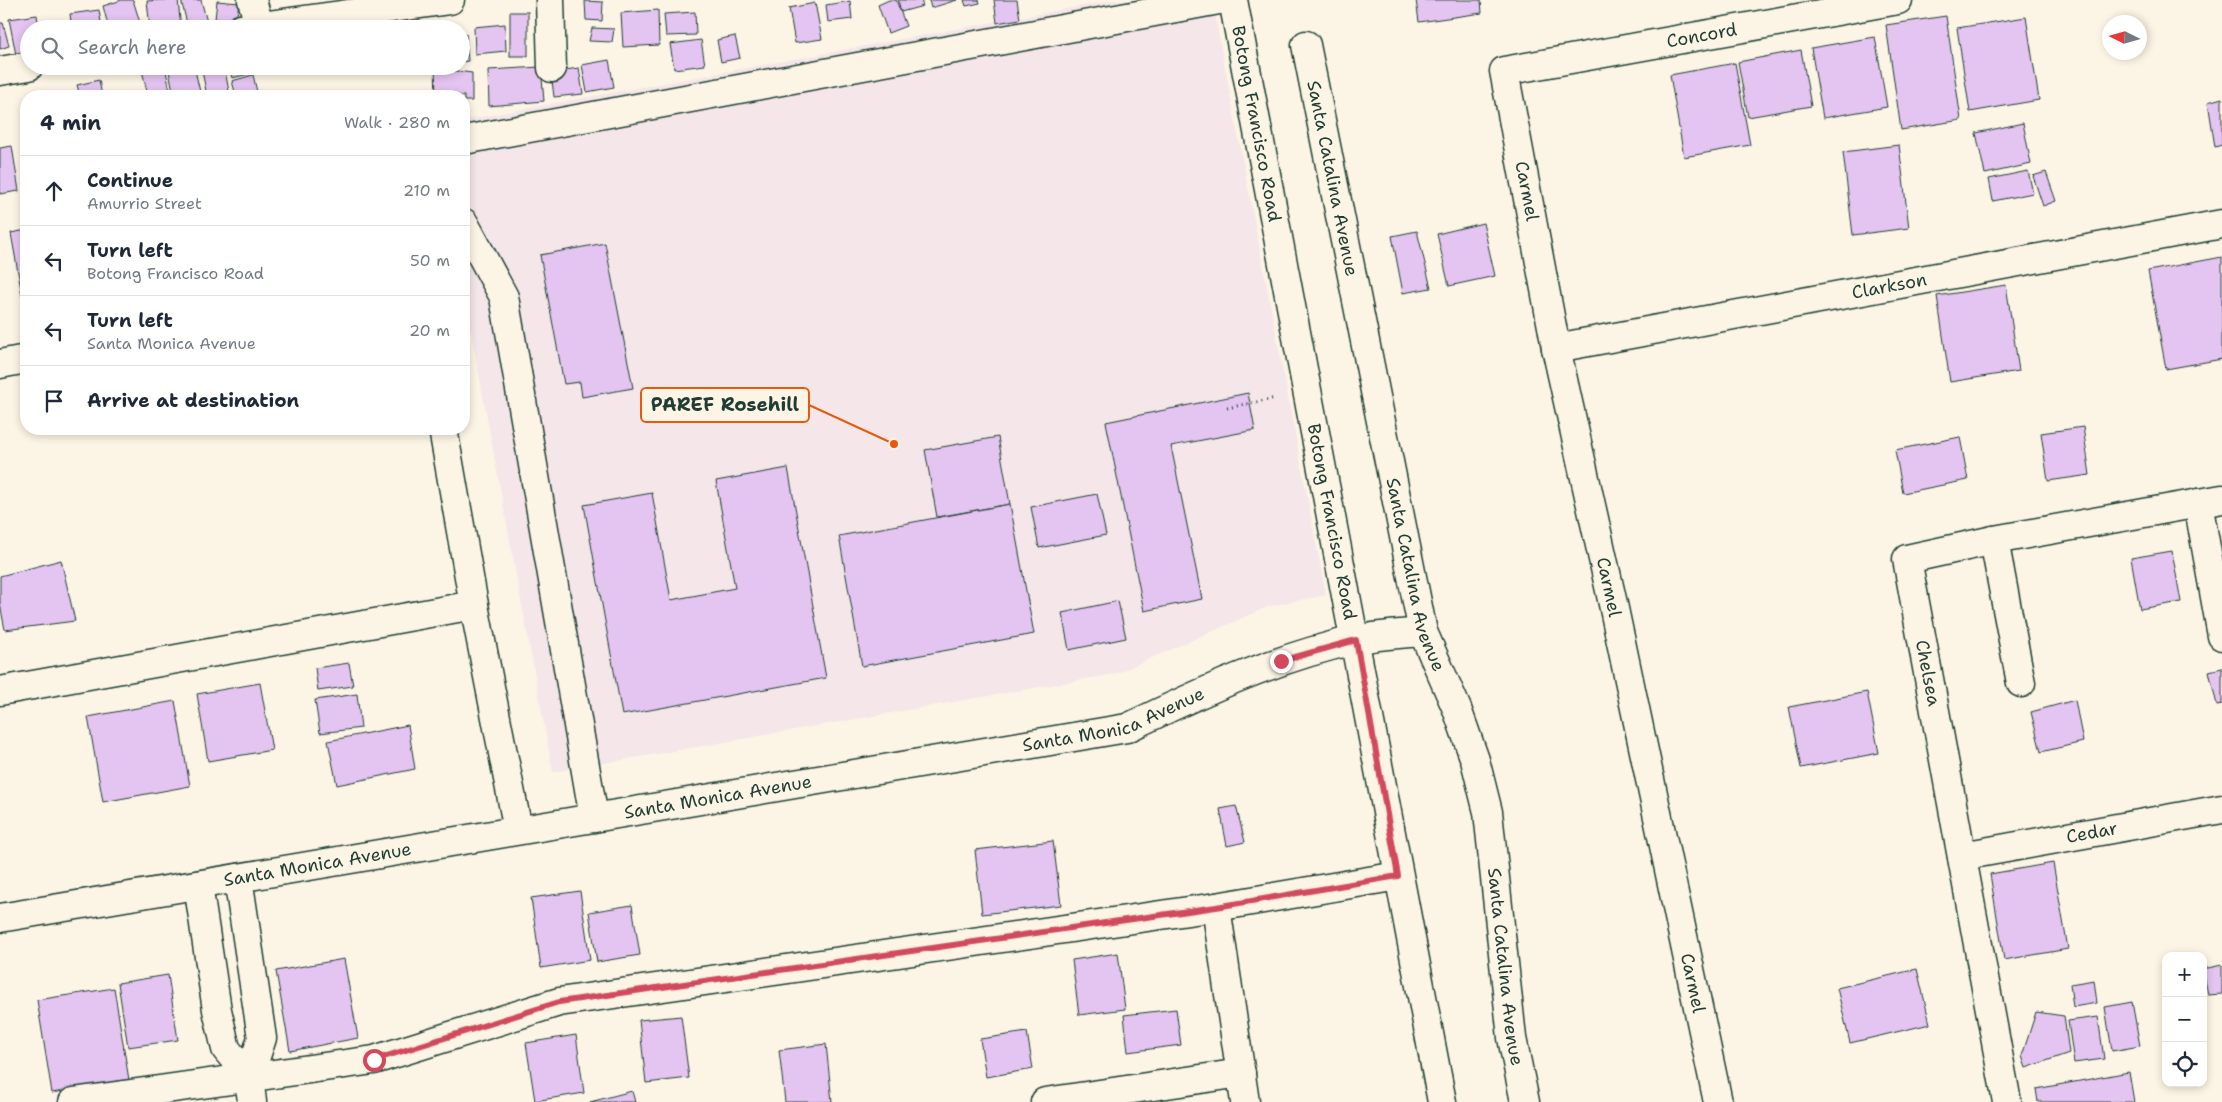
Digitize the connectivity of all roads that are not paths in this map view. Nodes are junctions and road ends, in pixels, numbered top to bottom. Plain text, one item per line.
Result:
1 (450, 0) edge
2 (550, 0) edge
3 (1218, 0) edge
4 (1233, 0) edge
5 (1898, 0) edge
6 (250, 18) edge
7 (1306, 45) dead end
8 (20, 68) edge
9 (552, 68) dead end
10 (1504, 71) joint
11 (0, 72) edge
12 (470, 139) edge
13 (2222, 224) edge
14 (470, 234) edge
15 (1556, 348) junction
16 (20, 360) edge
17 (0, 364) edge
18 (444, 435) edge
19 (2210, 501) edge
20 (1994, 540) junction
21 (474, 605) junction
22 (1423, 632) junction
23 (2222, 636) edge
24 (1356, 640) junction
25 (2021, 683) dead end
26 (0, 691) edge
27 (2222, 809) edge
28 (594, 818) junction
29 (518, 830) junction
30 (1962, 856) junction
31 (1398, 876) junction
32 (238, 878) junction
33 (198, 885) junction
34 (1216, 907) junction
35 (0, 918) edge
36 (1241, 1073) junction
37 (250, 1090) edge
38 (73, 1102) edge
39 (1045, 1102) edge
40 (1245, 1102) edge
41 (1442, 1102) edge
42 (1524, 1102) edge
43 (1718, 1102) edge
44 (2008, 1102) edge

1 - 6 street
2 - 9 street
3 - 12 street
4 - 24 street, Botong Francisco Road
5 - 10 street, Concord
7 - 22 street, Santa Catalina Avenue
8 - 11 street
10 - 15 street, Carmel
13 - 15 street, Clarkson
14 - 28 street
15 - 43 street, Carmel
16 - 17 street
18 - 21 street
19 - 20 street, Chelsea
19 - 23 street
20 - 25 street
20 - 30 street, Chelsea
21 - 26 street
21 - 29 street
22 - 24 street, Santa Monica Avenue
22 - 42 street, Santa Catalina Avenue
24 - 28 street, Santa Monica Avenue
24 - 31 street, Botong Francisco Road
27 - 30 street, Cedar
28 - 29 street, Santa Monica Avenue
29 - 32 street, Santa Monica Avenue
30 - 44 street, Chelsea
31 - 34 street
31 - 41 street, Botong Francisco Road
32 - 33 street, Santa Monica Avenue
32 - 37 street
33 - 35 street, Santa Monica Avenue
33 - 37 street
34 - 36 street
34 - 37 street
36 - 39 street
36 - 40 street
37 - 38 street

